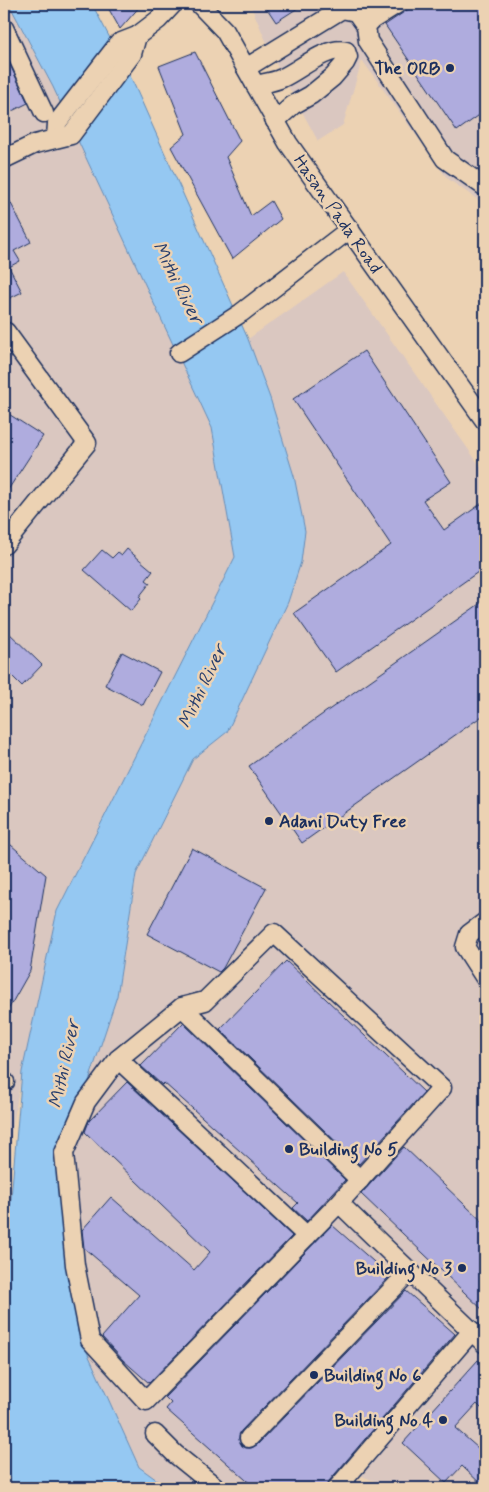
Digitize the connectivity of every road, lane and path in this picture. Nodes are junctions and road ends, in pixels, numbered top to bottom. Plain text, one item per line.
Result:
1 (173, 4) edge
2 (199, 4) edge
3 (397, 4) edge
4 (4, 28) edge
5 (367, 33) junction
6 (346, 51) junction
7 (246, 68) junction
8 (255, 85) junction
9 (275, 121) junction
10 (57, 127) junction
11 (4, 159) edge
12 (485, 187) edge
13 (350, 229) junction
14 (4, 331) edge
15 (179, 353) dead end
16 (485, 420) edge
17 (4, 545) edge
18 (485, 922) edge
19 (485, 978) edge
20 (182, 1006) junction
21 (118, 1059) junction
22 (360, 1180) junction
23 (342, 1206) junction
24 (307, 1236) junction
25 (410, 1271) junction
26 (472, 1331) junction
27 (485, 1344) edge
28 (155, 1434) dead end
29 (248, 1438) dead end
30 (217, 1488) edge
31 (338, 1488) edge

1 - 10 street
2 - 7 street, Hasan Pada Road
3 - 5 street
4 - 10 street
5 - 6 street
5 - 7 street
5 - 12 street
6 - 8 street
6 - 9 street
7 - 8 street, Hasan Pada Road
8 - 9 street, Hasan Pada Road
9 - 13 street, Hasan Pada Road
10 - 11 street
13 - 15 street
13 - 16 street, Hasan Pada Road
14 - 17 street
18 - 19 street
20 - 21 street
20 - 22 street
20 - 22 street
21 - 24 street
21 - 24 street
22 - 23 street
23 - 24 street
23 - 25 street
25 - 26 street
25 - 29 street
26 - 27 street
26 - 31 street
28 - 30 street

